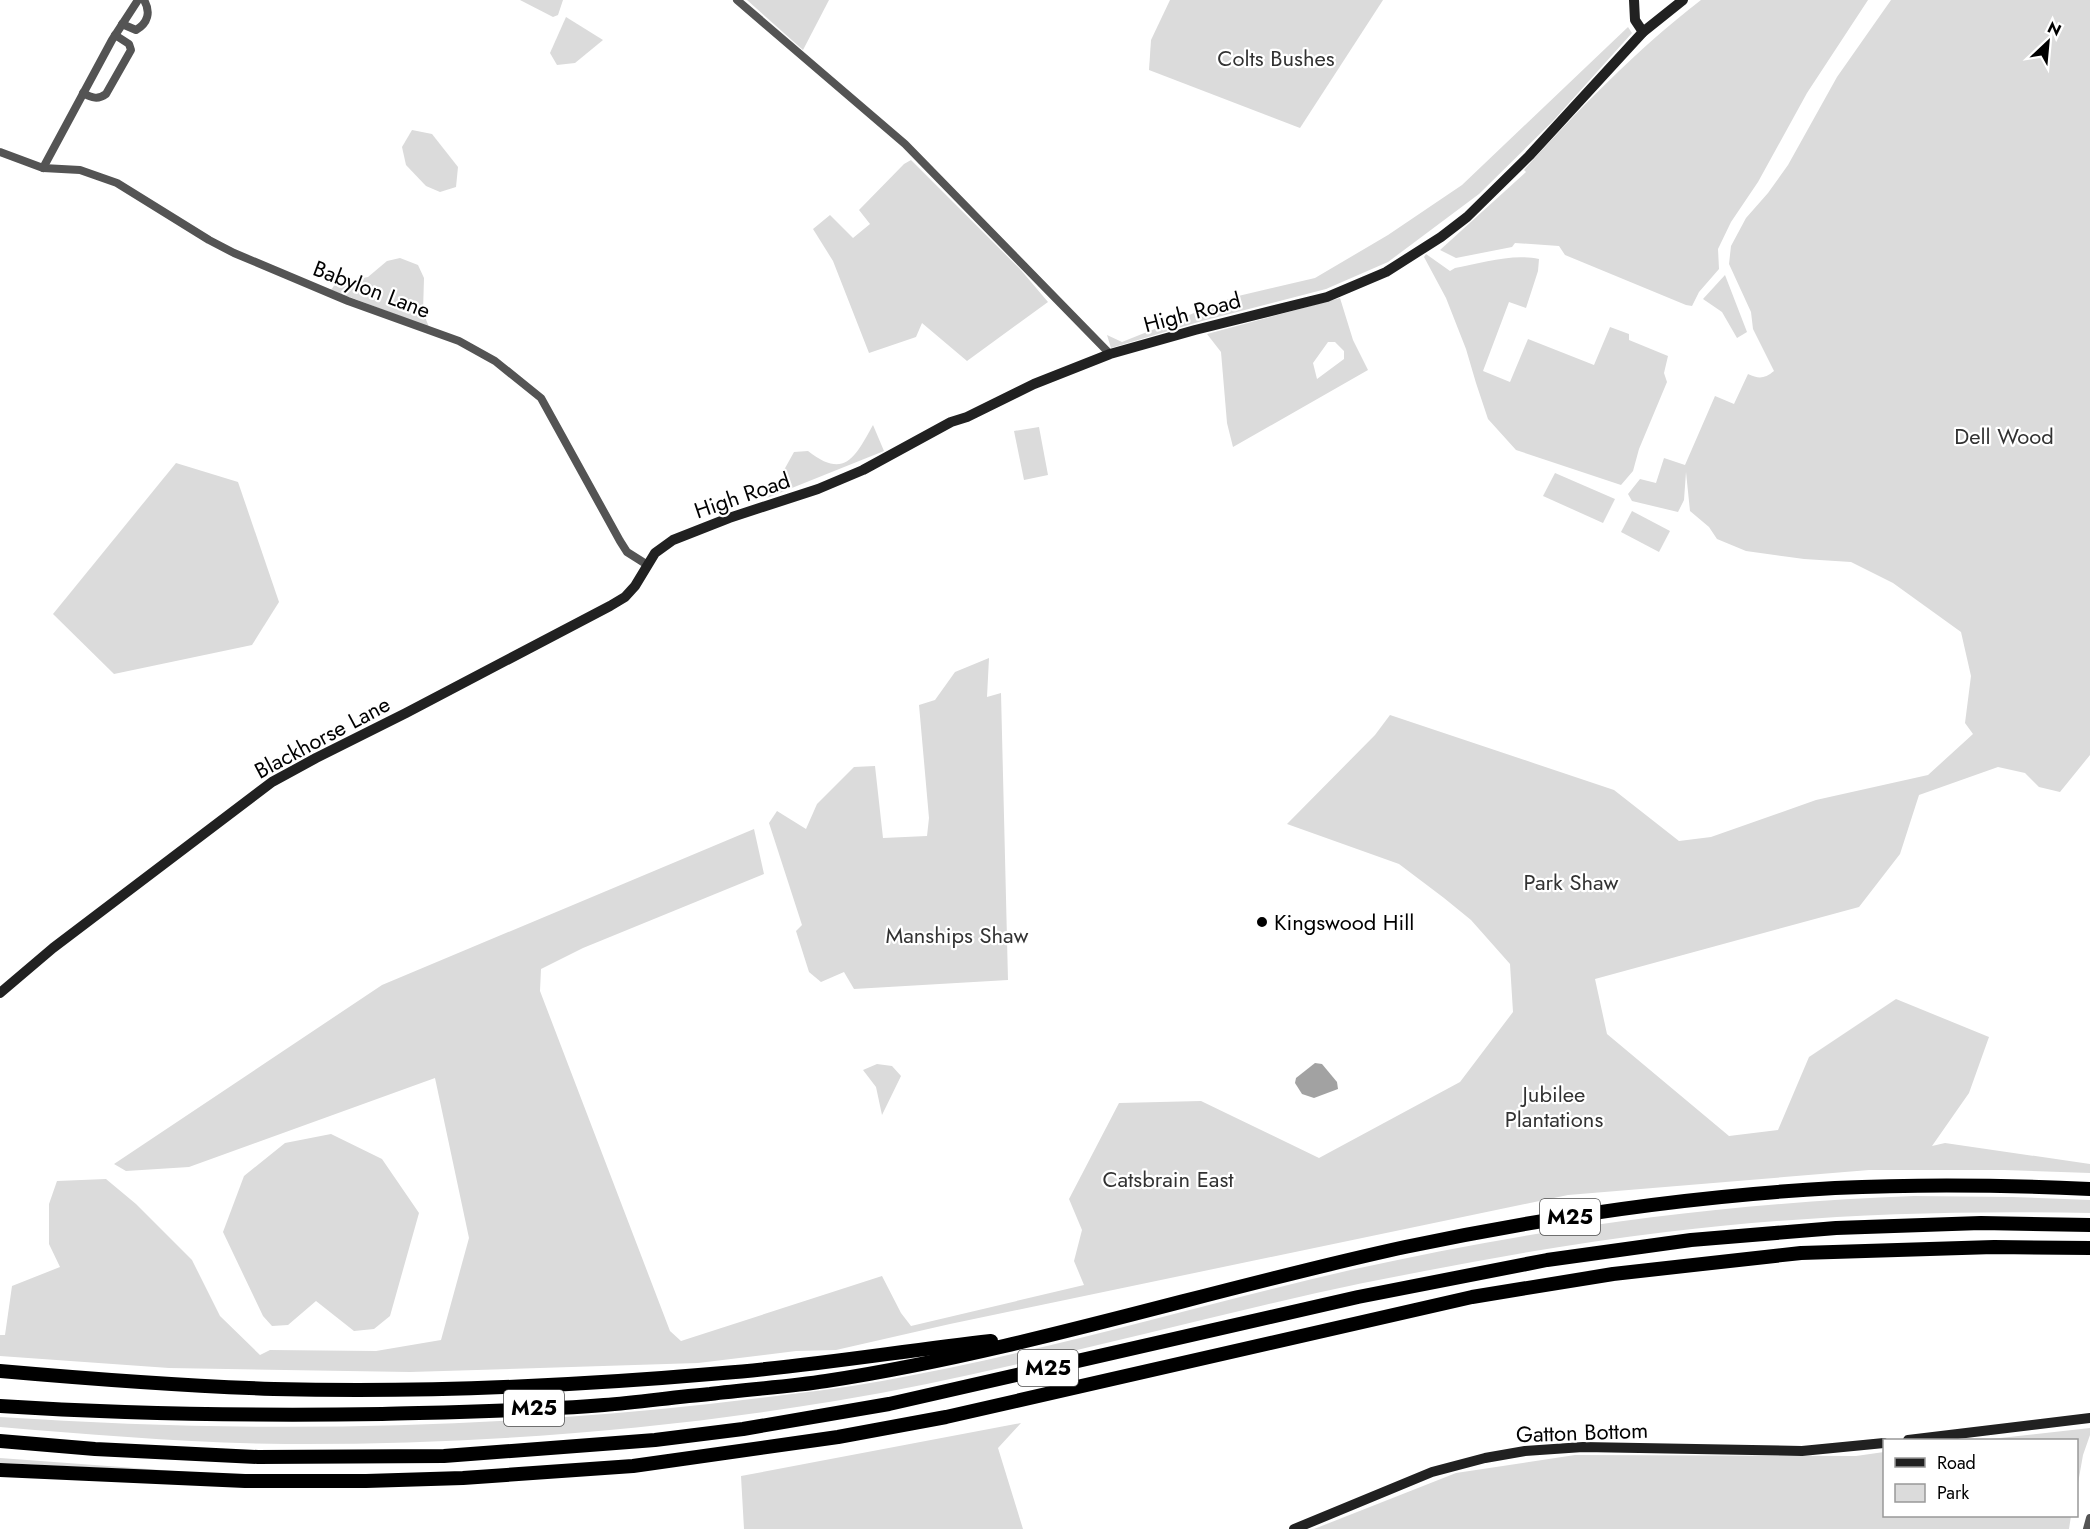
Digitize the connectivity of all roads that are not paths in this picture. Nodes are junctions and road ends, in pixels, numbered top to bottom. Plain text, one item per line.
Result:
1 (138, 0) edge
2 (144, 0) edge
3 (737, 0) edge
4 (1634, 0) edge
5 (1683, 0) edge
6 (122, 24) junction
7 (1643, 32) junction
8 (115, 35) junction
9 (83, 93) junction
10 (0, 152) edge
11 (43, 168) junction
12 (1110, 354) junction
13 (646, 564) junction
14 (0, 993) edge
15 (2090, 1189) edge
16 (2090, 1225) edge
17 (2090, 1248) edge
18 (1061, 1333) junction
19 (0, 1371) edge
20 (0, 1406) edge
21 (2090, 1418) edge
22 (1916, 1439) edge
23 (0, 1441) edge
24 (1883, 1443) edge
25 (0, 1470) edge
26 (2090, 1518) edge
27 (1294, 1529) edge
28 (2087, 1529) edge

1 - 6 street
2 - 6 street
3 - 12 street
4 - 7 street
5 - 7 street, High Road
6 - 8 street
7 - 12 street, High Road
8 - 9 street
8 - 9 street
9 - 11 street
10 - 11 street, Babylon Lane
11 - 13 street, Babylon Lane
12 - 13 street, High Road
13 - 14 street, Blackhorse Lane
15 - 18 highway, M25
16 - 23 highway, M25
17 - 25 highway, M25
18 - 19 highway, M25
18 - 20 highway, M25
21 - 22 street
24 - 27 street, Gatton Bottom
26 - 28 street

